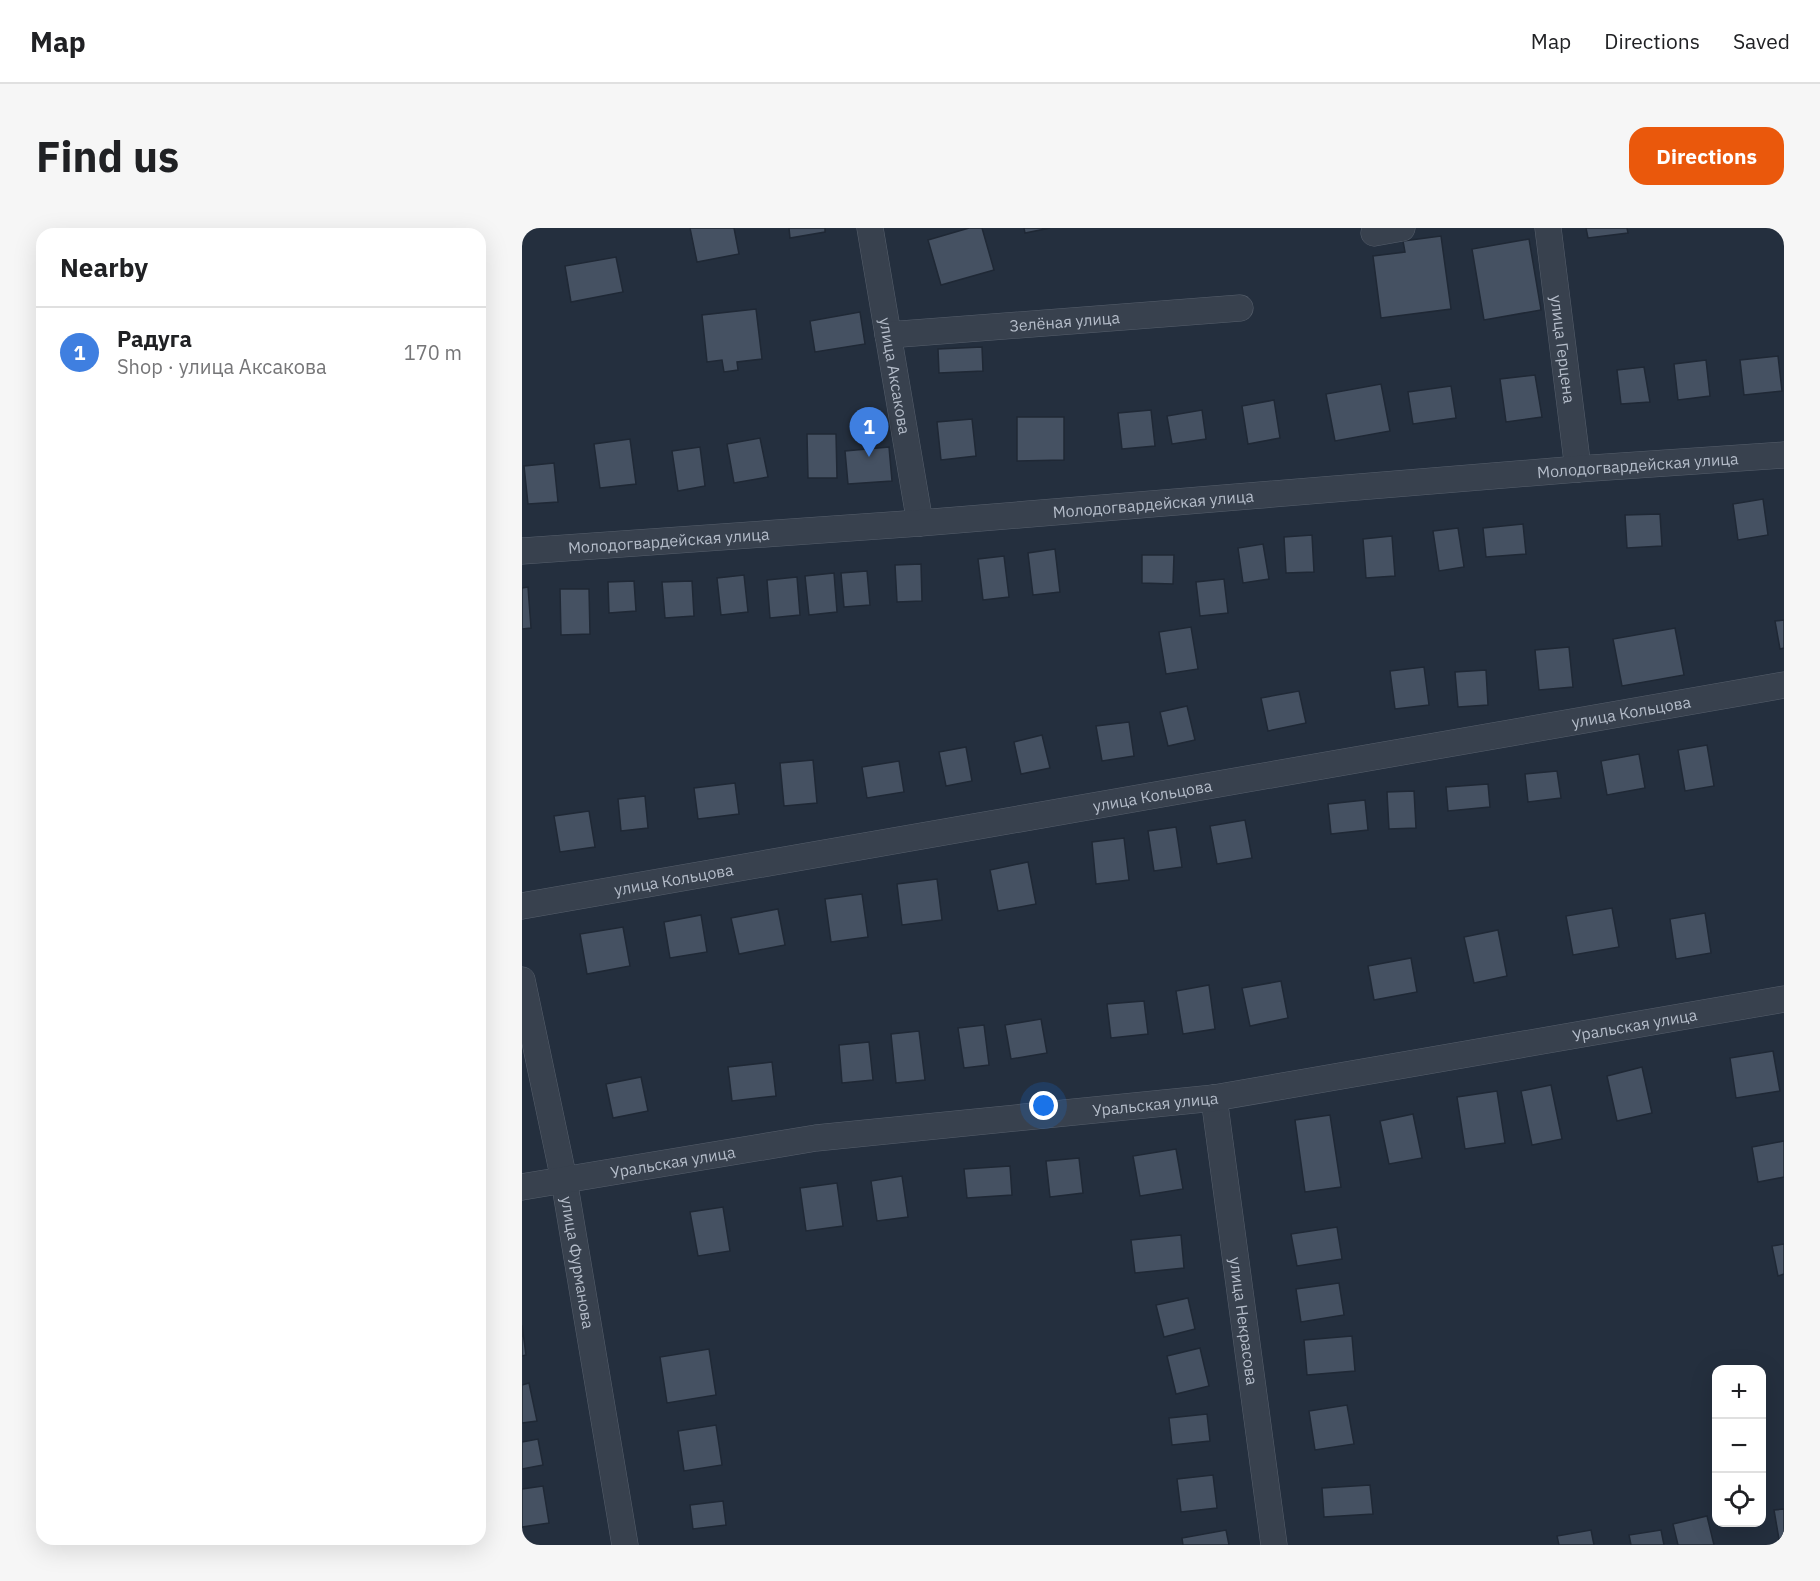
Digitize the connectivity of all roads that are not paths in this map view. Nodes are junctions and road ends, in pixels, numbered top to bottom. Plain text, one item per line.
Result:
1 (870, 228) edge
2 (1402, 228) edge
3 (1548, 228) edge
4 (1374, 233) dead end
5 (1240, 308) dead end
6 (888, 335) junction
7 (1784, 455) edge
8 (1578, 469) junction
9 (920, 523) junction
10 (522, 551) edge
11 (1784, 685) edge
12 (522, 906) edge
13 (522, 980) edge
14 (1784, 999) edge
15 (1214, 1098) junction
16 (564, 1180) junction
17 (522, 1187) edge
18 (625, 1545) edge
19 (1274, 1545) edge

1 - 6 street, улица Аксакова
2 - 4 street
3 - 8 street, улица Герцена
5 - 6 street, Зелёная улица
6 - 9 street, улица Аксакова
7 - 8 street, Молодогвардейская улица
8 - 9 street, Молодогвардейская улица
9 - 10 street, Молодогвардейская улица
11 - 12 street, улица Кольцова
13 - 16 street, улица Фурманова
14 - 15 street, Уральская улица
15 - 16 street, Уральская улица
15 - 19 street, улица Некрасова
16 - 17 street, Уральская улица
16 - 18 street, улица Фурманова

